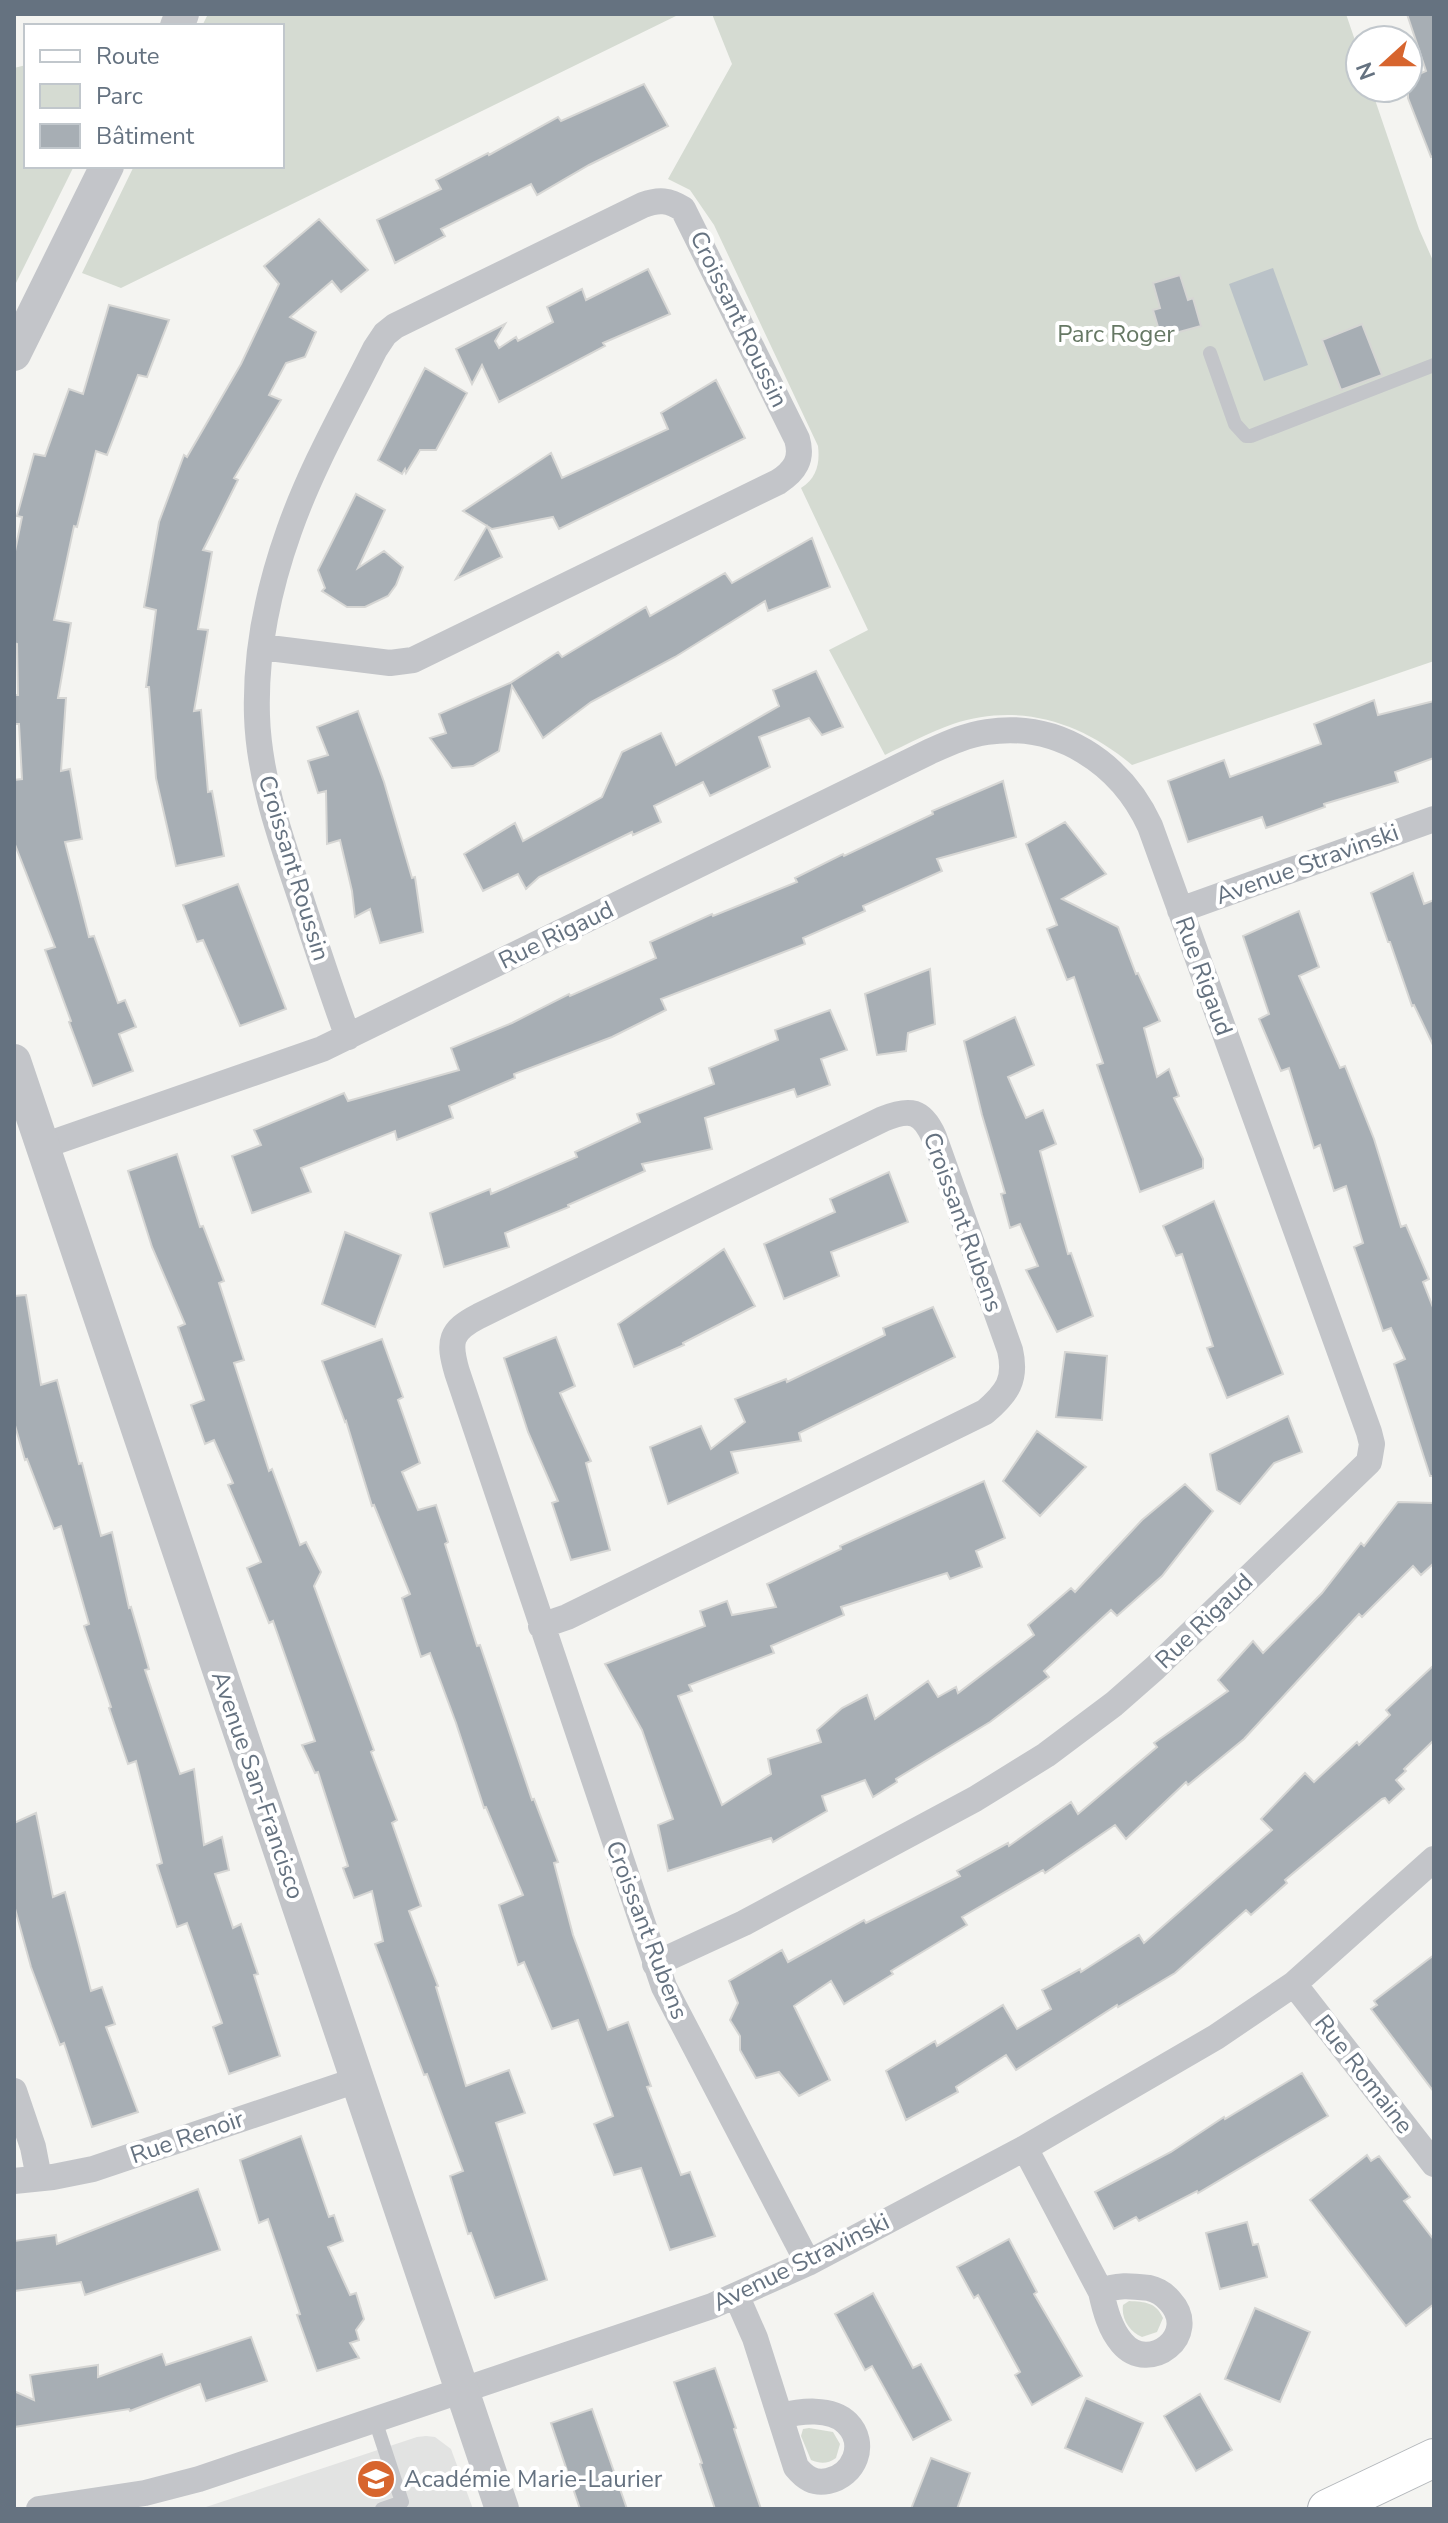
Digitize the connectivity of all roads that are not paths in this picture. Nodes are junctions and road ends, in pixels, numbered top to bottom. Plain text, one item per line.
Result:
1 (106, 168) edge
2 (1210, 353) dead end
3 (14, 354) edge
4 (1434, 365) edge
5 (261, 647) junction
6 (1434, 819) edge
7 (1180, 910) junction
8 (348, 1037) junction
9 (14, 1061) edge
10 (43, 1146) junction
11 (541, 1626) junction
12 (1434, 1859) edge
13 (655, 1964) junction
14 (1294, 1984) junction
15 (357, 2080) junction
16 (14, 2091) edge
17 (1025, 2148) junction
18 (1434, 2164) edge
19 (26, 2179) edge
20 (808, 2263) junction
21 (1101, 2292) dead end
22 (737, 2297) junction
23 (462, 2390) junction
24 (781, 2416) dead end
25 (375, 2420) junction
26 (1434, 2458) edge
27 (147, 2501) edge
28 (109, 2504) edge
29 (39, 2509) edge
30 (382, 2509) edge
31 (502, 2509) edge
32 (1327, 2509) edge

1 - 3 street
2 - 4 lane
5 - 5 street, Croissant Roussin
5 - 8 street, Croissant Roussin
6 - 7 street, Avenue Stravinski
7 - 8 street, Rue Rigaud
7 - 13 street, Rue Rigaud
8 - 10 street, Rue Rigaud
9 - 10 street, Avenue San-Francisco
10 - 15 street, Avenue San-Francisco
11 - 11 street, Croissant Rubens
11 - 13 street, Croissant Rubens
12 - 14 street, Avenue Stravinski
13 - 20 street, Croissant Rubens
14 - 17 street, Avenue Stravinski
14 - 18 street, Rue Romaine
15 - 19 street, Rue Renoir
15 - 23 street, Avenue San-Francisco
16 - 19 street
17 - 20 street, Avenue Stravinski
17 - 21 street
20 - 22 street, Avenue Stravinski
22 - 23 street, Avenue Stravinski
22 - 24 street
23 - 25 street, Avenue Stravinski
23 - 31 street, Avenue San-Francisco
25 - 27 street, Avenue Stravinski
25 - 30 lane
26 - 32 main road
27 - 28 street, Avenue Stravinski
28 - 29 street, Avenue Stravinski

